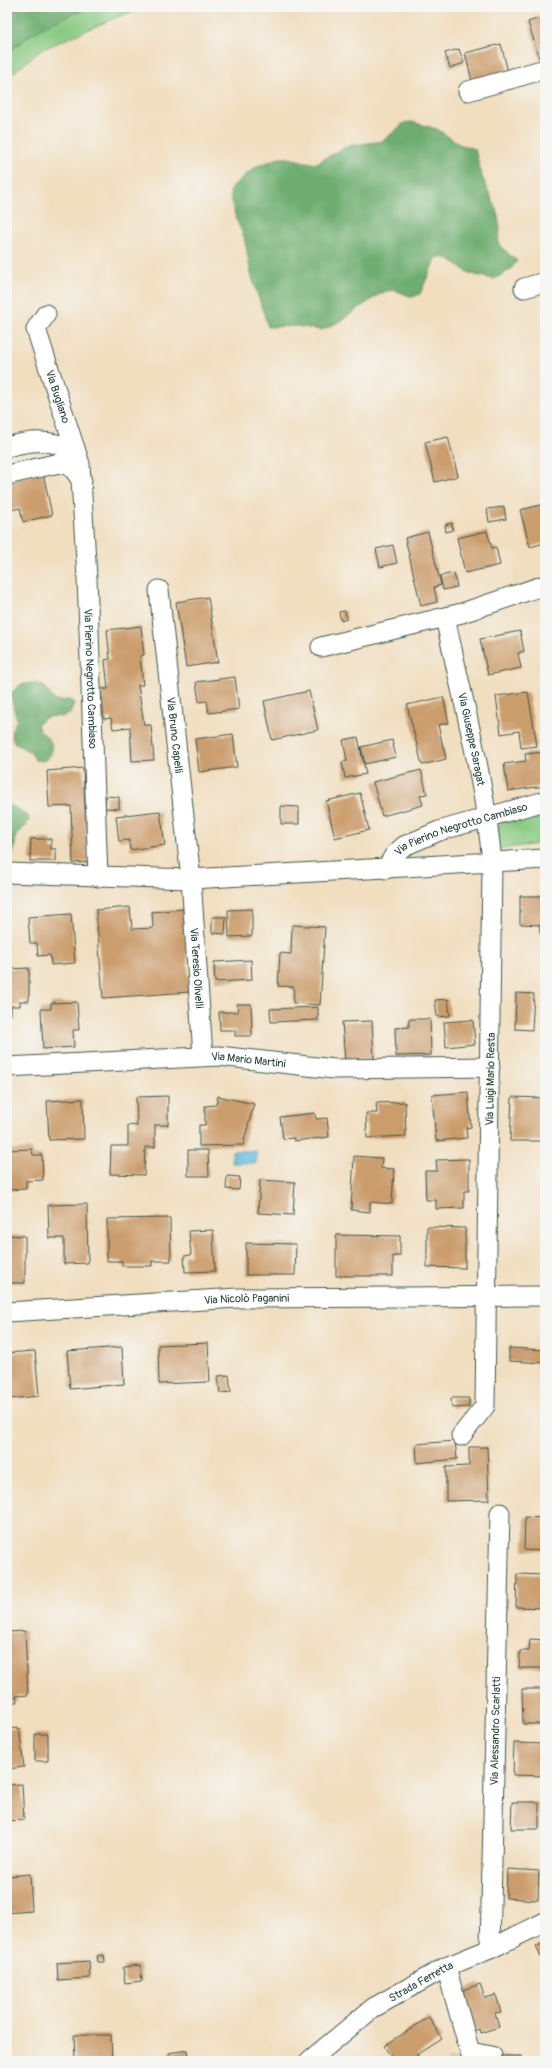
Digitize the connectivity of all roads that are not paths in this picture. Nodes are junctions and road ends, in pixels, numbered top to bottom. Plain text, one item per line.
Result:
1 (545, 69) edge
2 (468, 91) dead end
3 (545, 282) edge
4 (524, 288) dead end
5 (46, 314) dead end
6 (7, 447) edge
7 (75, 448) junction
8 (7, 475) edge
9 (82, 481) junction
10 (545, 585) edge
11 (159, 590) dead end
12 (445, 617) junction
13 (321, 647) dead end
14 (545, 801) edge
15 (486, 817) junction
16 (545, 858) edge
17 (492, 862) junction
18 (386, 869) junction
19 (7, 873) edge
20 (98, 877) junction
21 (191, 879) junction
22 (203, 1056) junction
23 (490, 1066) junction
24 (7, 1067) edge
25 (487, 1296) junction
26 (545, 1296) edge
27 (7, 1312) edge
28 (461, 1436) dead end
29 (500, 1513) dead end
30 (545, 1922) edge
31 (490, 1948) junction
32 (446, 1967) junction
33 (492, 2056) dead end
34 (309, 2061) edge

1 - 2 street
3 - 4 street
5 - 7 street, Via Bugliano
6 - 7 street
7 - 9 street, Via Bugliano
8 - 9 street
9 - 20 street, Via Pierino Negrotto Cambiaso
10 - 12 street
11 - 21 street, Via Bruno Capelli
12 - 13 street
12 - 15 street, Via Giuseppe Saragat
14 - 15 street, Via Pierino Negrotto Cambiaso
15 - 17 street, Via Giuseppe Saragat
15 - 18 street, Via Pierino Negrotto Cambiaso
16 - 17 street, Via Pierino Negrotto Cambiaso
17 - 18 street, Via Pierino Negrotto Cambiaso
17 - 23 street, Via Luigi Mario Resta
18 - 21 street, Via Pierino Negrotto Cambiaso
19 - 20 street, Via Pierino Negrotto Cambiaso
20 - 21 street, Via Pierino Negrotto Cambiaso
21 - 22 street, Via Teresio Olivelli
22 - 23 street, Via Mario Martini
22 - 24 street, Via Mario Martini
23 - 25 street, Via Luigi Mario Resta
25 - 26 street, Via Nicolò Paganini
25 - 27 street, Via Nicolò Paganini
25 - 28 street, Via Luigi Mario Resta
29 - 31 street, Via Alessandro Scarlatti
30 - 31 street, Strada Ferretta
31 - 32 street, Strada Ferretta
32 - 33 street
32 - 34 street, Strada Ferretta

